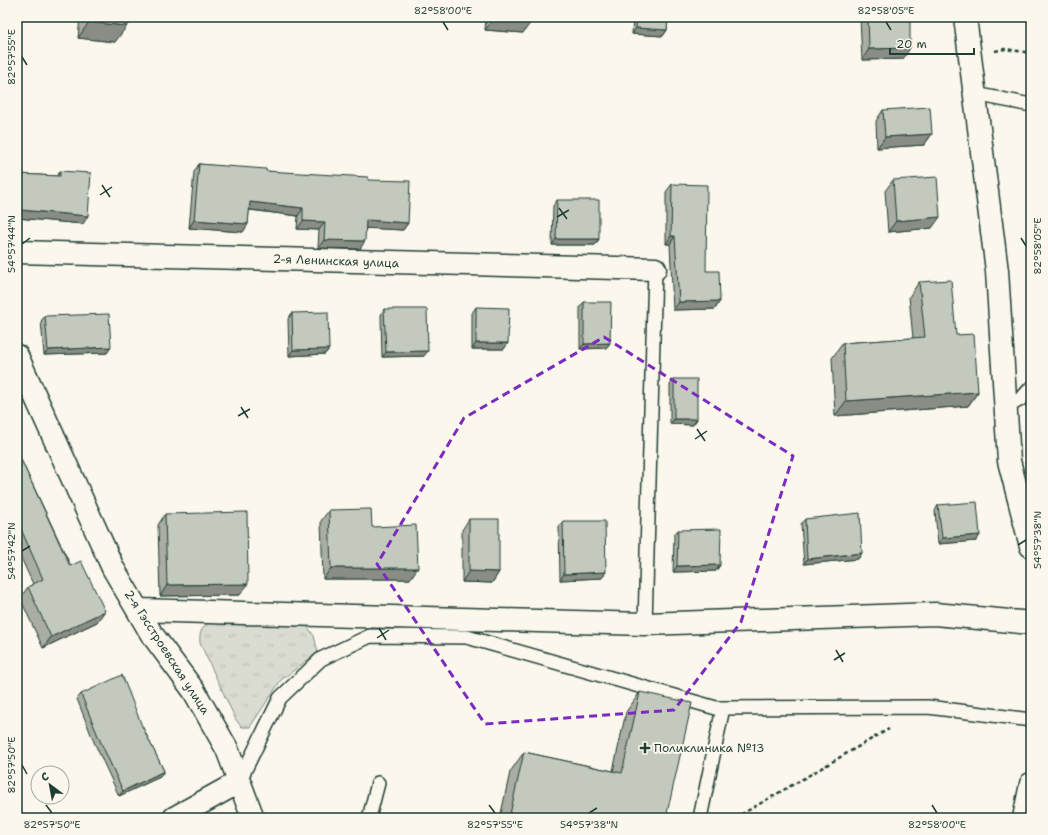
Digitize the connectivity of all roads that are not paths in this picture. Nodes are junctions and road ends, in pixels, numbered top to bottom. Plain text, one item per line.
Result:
1 (965, 17) edge
2 (975, 94) junction
3 (1031, 105) edge
4 (17, 252) edge
5 (655, 269) joint
6 (17, 356) edge
7 (1031, 388) edge
8 (1005, 408) junction
9 (1031, 546) edge
10 (138, 610) junction
11 (1031, 623) edge
12 (645, 624) junction
13 (723, 708) junction
14 (1031, 720) edge
15 (239, 782) junction
16 (378, 784) dead end
17 (1031, 784) edge
18 (174, 818) edge
19 (253, 818) edge
20 (369, 818) edge
21 (700, 818) edge
22 (1024, 818) edge

1 - 2 street
2 - 3 lane
2 - 8 street
4 - 5 street, 2-я Ленинская улица
5 - 12 lane
6 - 10 street, 2-я Гэсстроевская улица
7 - 8 lane
8 - 9 street
10 - 12 street
10 - 15 street, 2-я Гэсстроевская улица
11 - 12 street
13 - 14 lane
13 - 15 lane
13 - 21 lane
15 - 18 street
15 - 19 street, 2-я Гэсстроевская улица
16 - 20 lane
17 - 22 street

